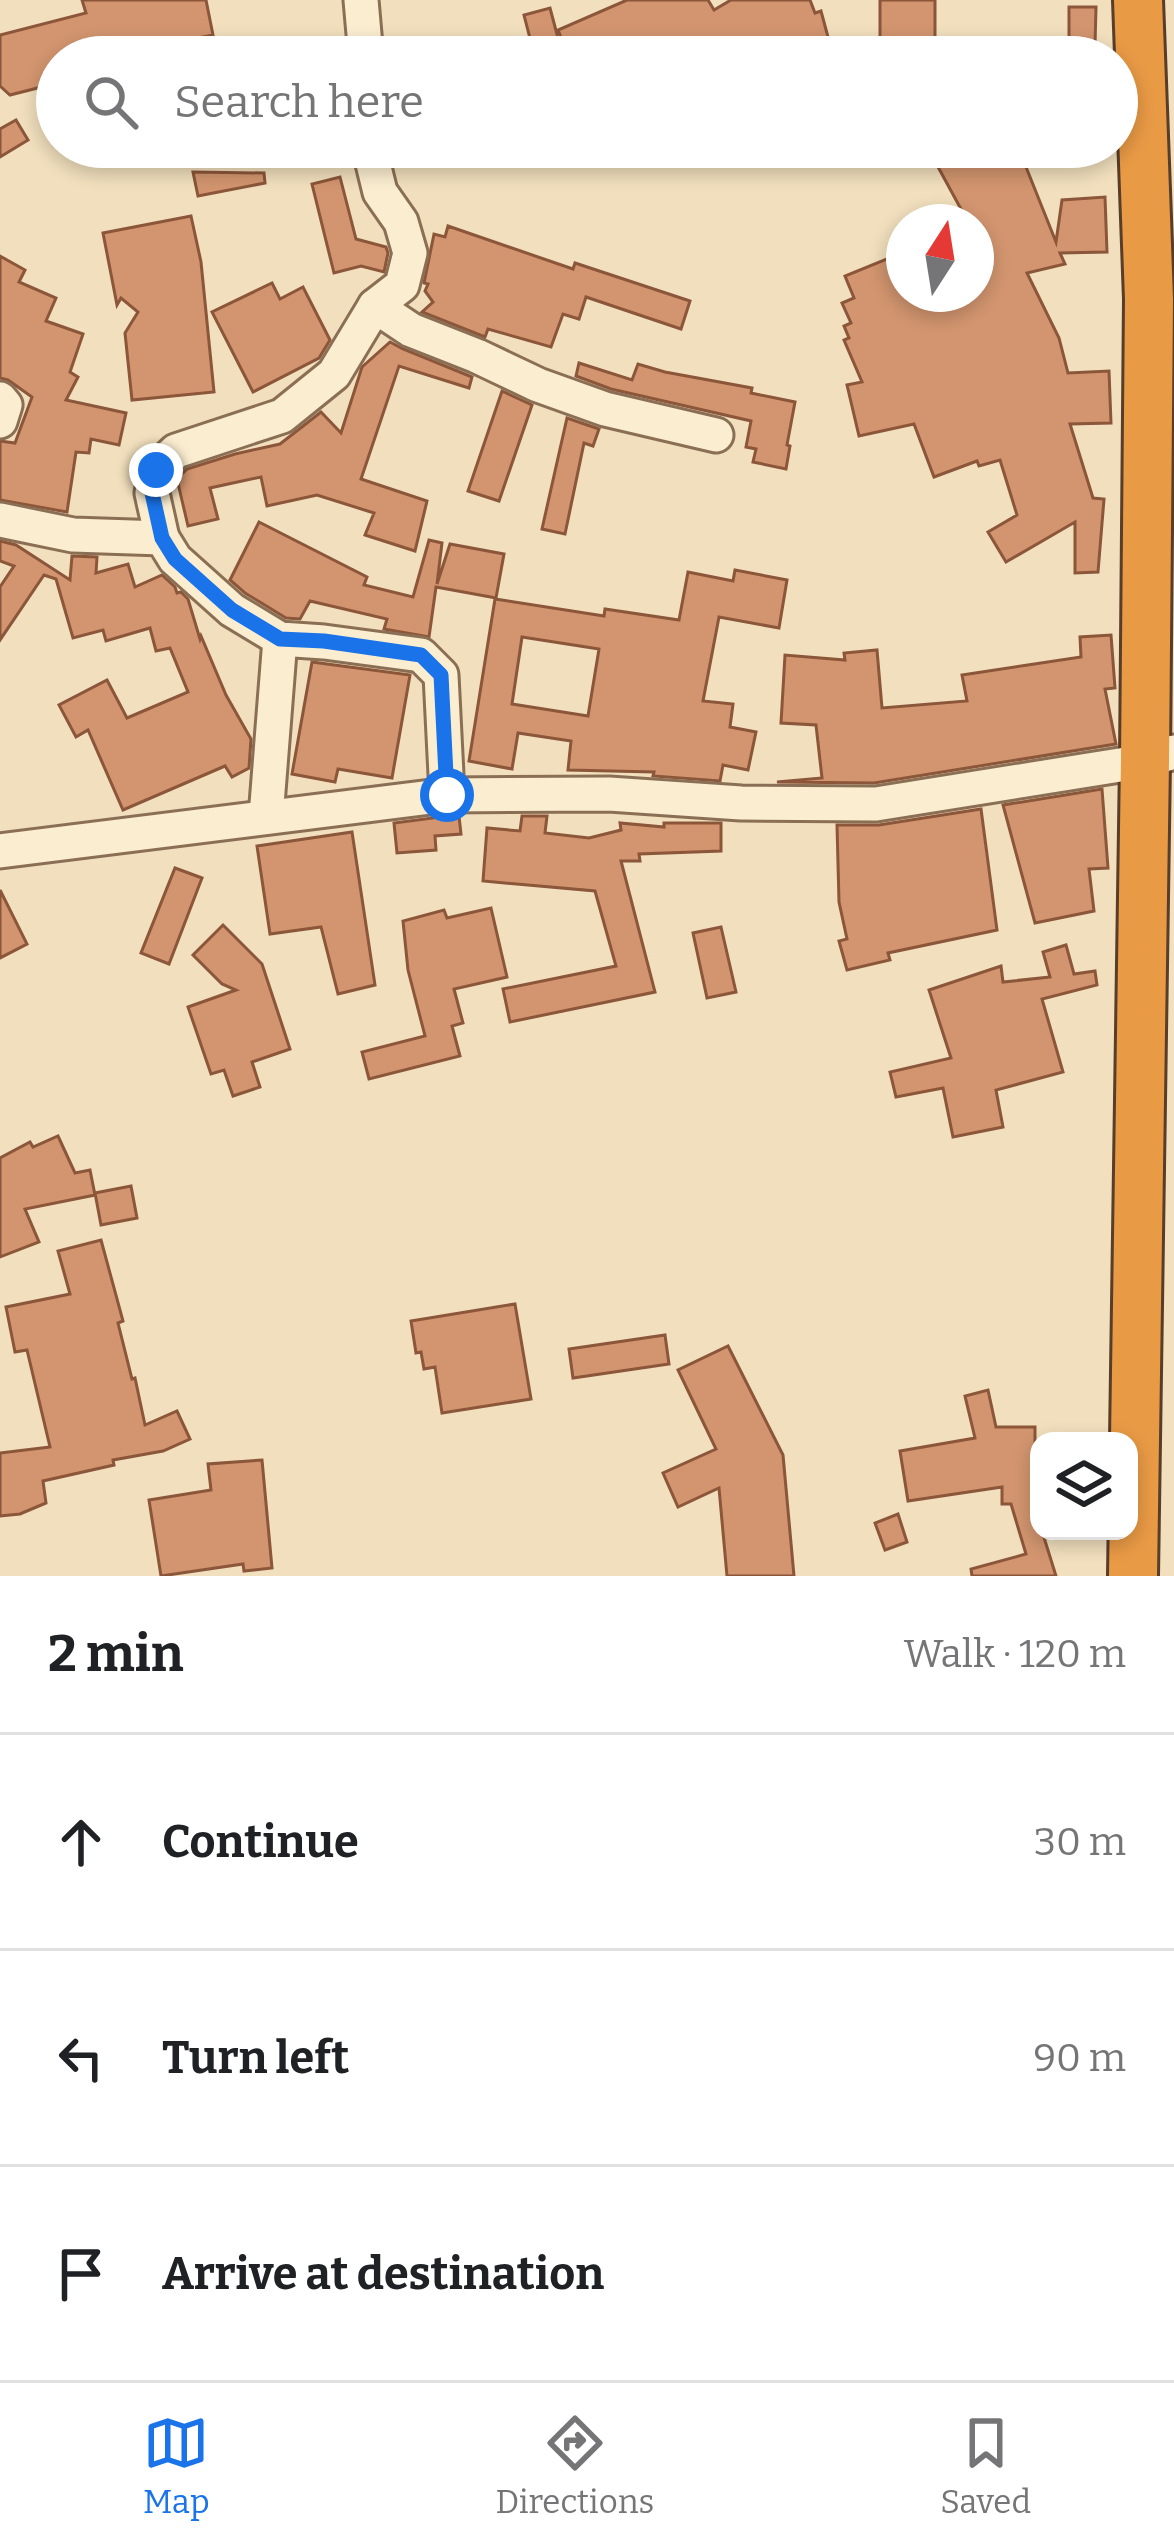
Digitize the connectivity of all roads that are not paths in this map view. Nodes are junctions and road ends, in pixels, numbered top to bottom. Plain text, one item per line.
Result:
1 (362, 0) edge
2 (1138, 0) edge
3 (365, 36) edge
4 (374, 168) edge
5 (375, 306) junction
6 (0, 399) edge
7 (0, 421) edge
8 (716, 435) dead end
9 (0, 520) edge
10 (162, 538) junction
11 (280, 639) junction
12 (1160, 757) edge
13 (447, 795) junction
14 (266, 817) junction
15 (0, 851) edge
16 (1133, 1576) edge

1 - 3 street
2 - 12 highway
4 - 5 street
5 - 8 street
5 - 10 street
6 - 7 street
9 - 10 street
10 - 11 street
11 - 13 street
11 - 14 street
12 - 13 street
12 - 16 highway
13 - 14 street
14 - 15 street

